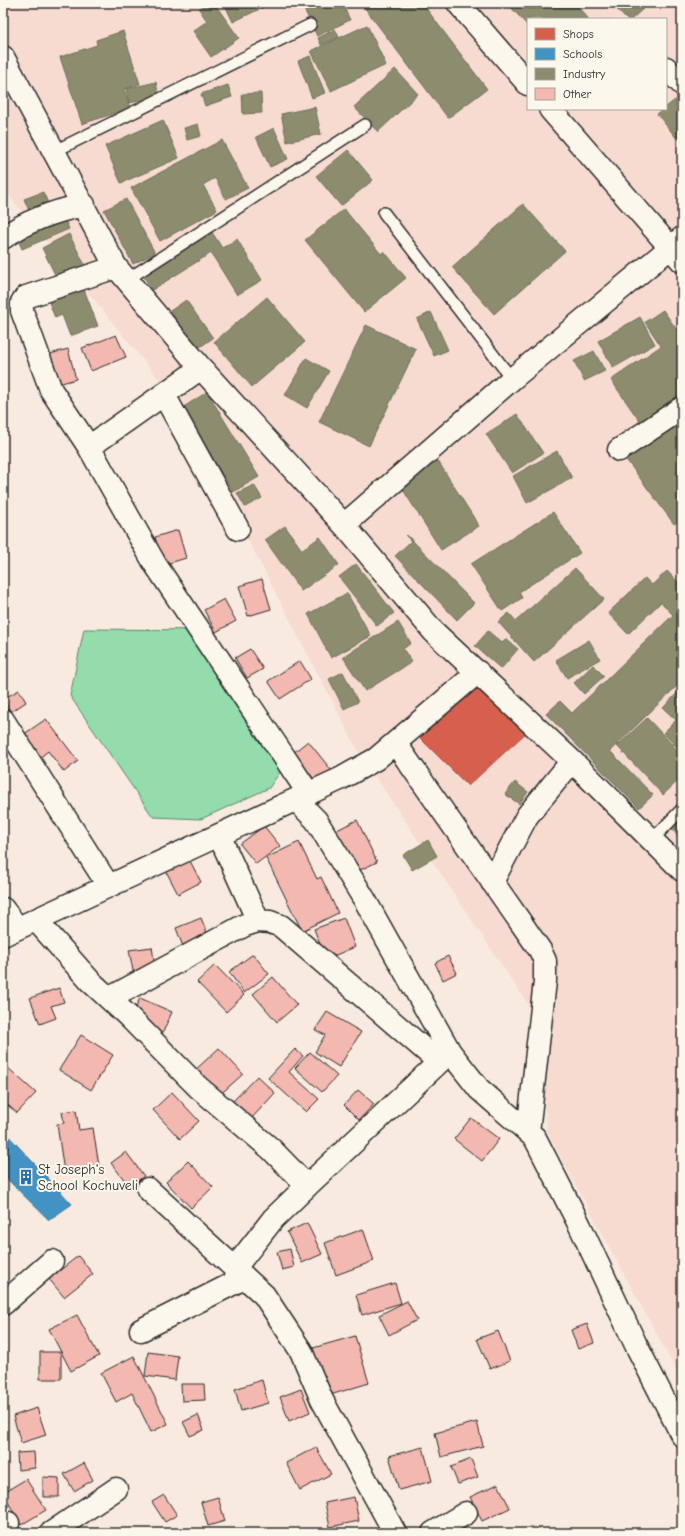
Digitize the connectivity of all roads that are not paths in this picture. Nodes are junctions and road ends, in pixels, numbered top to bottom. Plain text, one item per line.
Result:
1 (458, 3) edge
2 (310, 25) dead end
3 (4, 60) edge
4 (667, 69) edge
5 (527, 83) edge
6 (682, 84) edge
7 (551, 110) edge
8 (365, 125) dead end
9 (55, 151) junction
10 (84, 204) junction
11 (384, 213) dead end
12 (3, 238) edge
13 (678, 249) edge
14 (122, 273) junction
15 (201, 368) junction
16 (512, 378) junction
17 (164, 395) junction
18 (682, 408) edge
19 (89, 447) junction
20 (619, 450) dead end
21 (344, 525) junction
22 (238, 529) dead end
23 (478, 672) junction
24 (3, 720) edge
25 (396, 744) junction
26 (572, 761) junction
27 (303, 797) junction
28 (682, 809) edge
29 (219, 835) junction
30 (652, 840) junction
31 (682, 870) edge
32 (492, 882) junction
33 (108, 885) junction
34 (3, 909) edge
35 (258, 921) junction
36 (19, 927) edge
37 (110, 998) junction
38 (444, 1057) junction
39 (528, 1132) junction
40 (307, 1186) junction
41 (148, 1189) dead end
42 (52, 1261) dead end
43 (239, 1273) junction
44 (3, 1304) edge
45 (141, 1330) dead end
46 (682, 1434) edge
47 (116, 1489) dead end
48 (466, 1513) dead end
49 (51, 1533) edge
50 (396, 1533) edge
51 (433, 1533) edge

1 - 5 street
2 - 9 lane
3 - 9 street
4 - 6 street
7 - 13 street
8 - 14 lane
9 - 10 street
10 - 12 street
10 - 14 street
11 - 16 lane
13 - 16 street
14 - 15 street
14 - 19 street
15 - 17 street
15 - 21 street
16 - 21 street
17 - 19 street
17 - 22 street
18 - 20 street
19 - 27 street
21 - 23 street
23 - 25 street
23 - 26 street
24 - 33 street
25 - 27 street
25 - 32 street
26 - 30 street
26 - 32 street
27 - 29 street
27 - 38 street
28 - 30 lane
29 - 33 street
29 - 35 street
30 - 31 street
32 - 39 street
33 - 36 street
34 - 36 street
35 - 37 street
35 - 38 street
36 - 37 street
37 - 40 street
38 - 39 street
38 - 40 street
39 - 46 street
40 - 43 street
41 - 43 street
42 - 44 street
43 - 45 street
43 - 50 street
47 - 49 street
48 - 51 street

